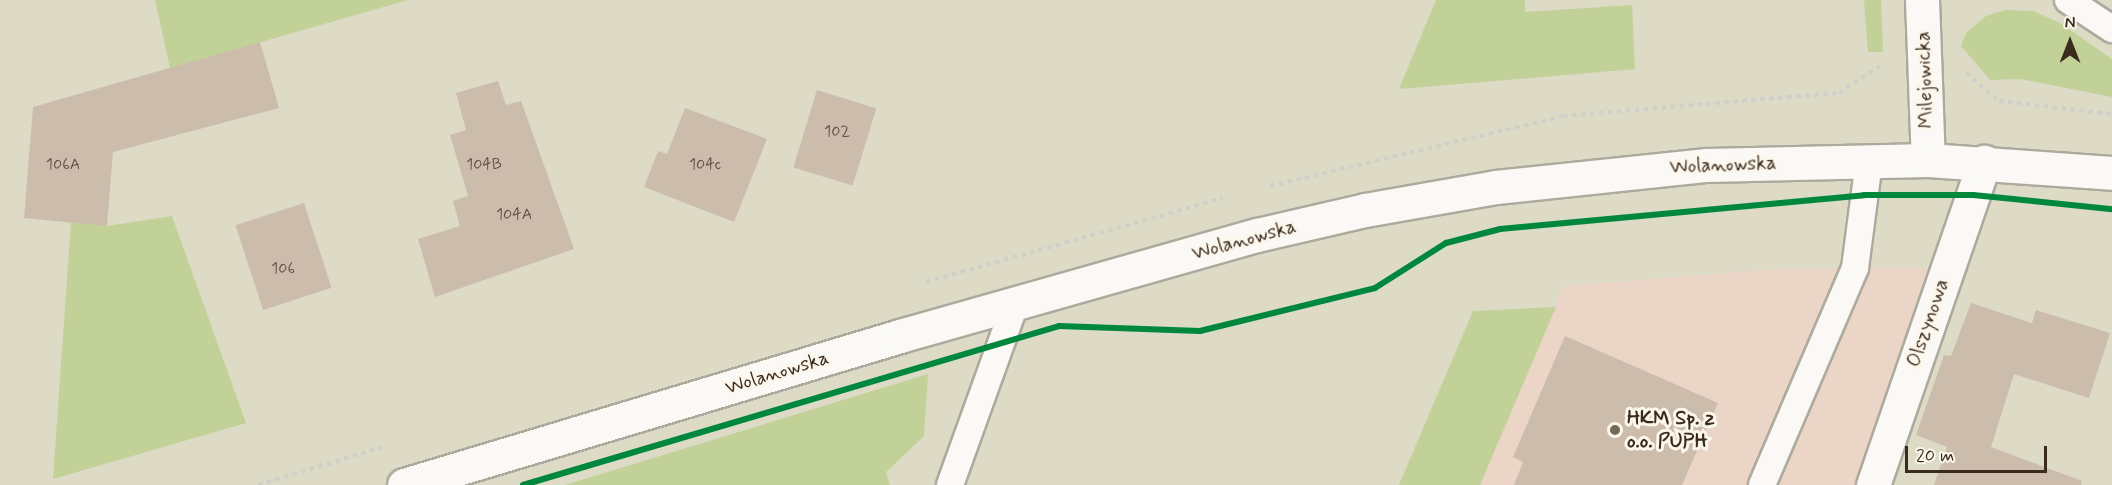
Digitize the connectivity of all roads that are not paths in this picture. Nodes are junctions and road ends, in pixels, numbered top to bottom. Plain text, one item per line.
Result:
1 (1922, 0) edge
2 (2068, 0) edge
3 (2112, 29) edge
4 (1928, 160) junction
5 (1869, 161) junction
6 (1984, 162) junction
7 (2112, 173) edge
8 (1015, 304) junction
9 (456, 476) edge
10 (404, 485) edge
11 (951, 485) edge
12 (1762, 485) edge
13 (1872, 485) edge

1 - 4 street, Milejowicka
2 - 3 lane
4 - 5 street, Wolanowska
4 - 6 street, Wolanowska
5 - 8 street, Wolanowska
5 - 12 lane
6 - 7 street, Wolanowska
6 - 13 street, Olszynowa
8 - 9 street, Wolanowska
8 - 11 lane
9 - 10 street, Wolanowska

